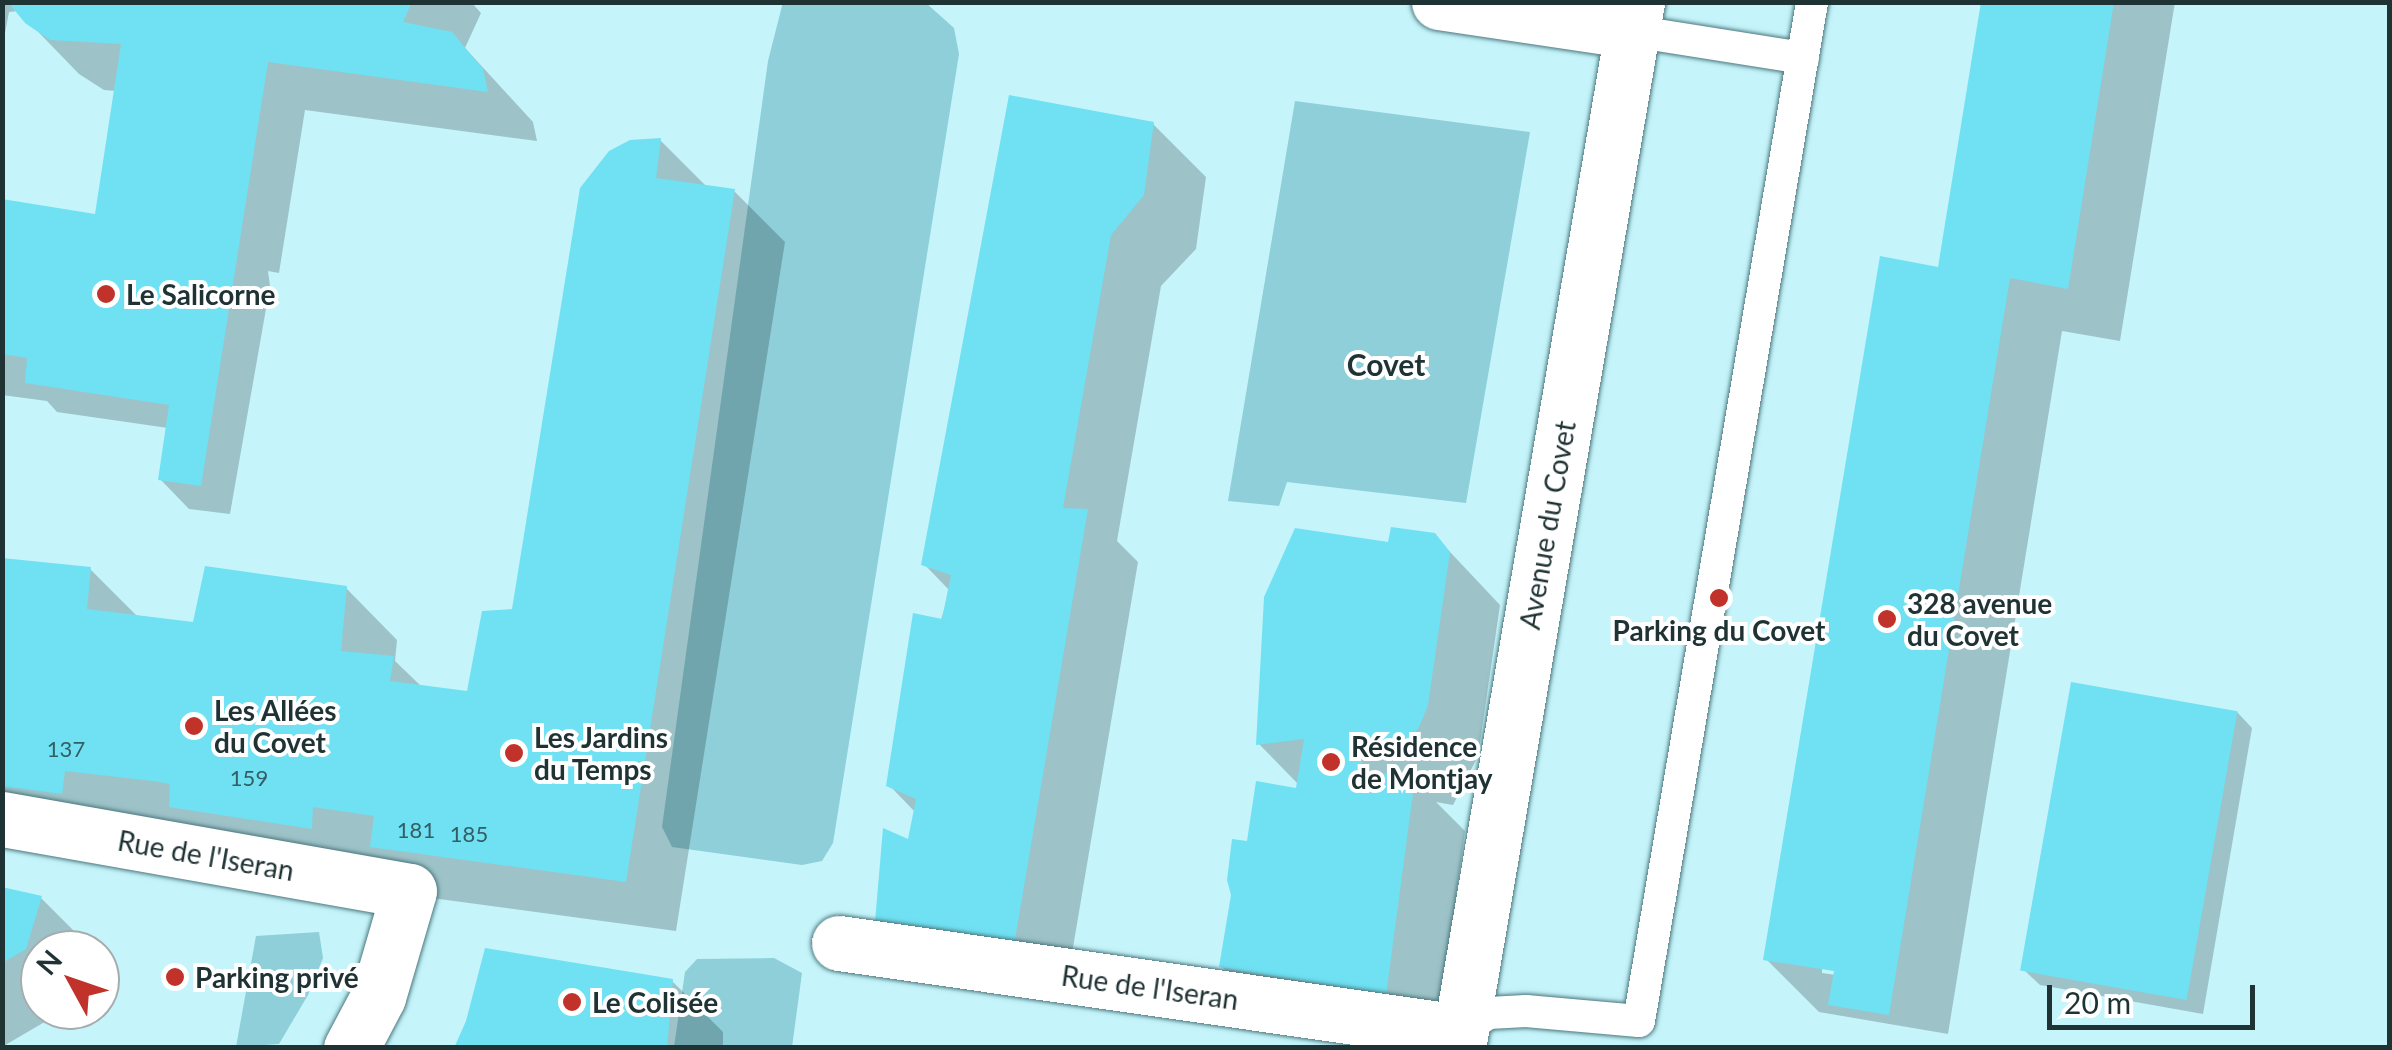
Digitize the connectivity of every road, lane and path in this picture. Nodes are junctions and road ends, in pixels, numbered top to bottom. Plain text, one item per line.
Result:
1 (1438, 2) edge
2 (1812, 2) edge
3 (1634, 16) edge
4 (1803, 58) junction
5 (2, 819) edge
6 (839, 943) dead end
7 (1637, 1034) edge
8 (1459, 1040) edge
9 (351, 1048) edge

1 - 3 street
2 - 4 lane
3 - 4 lane
3 - 8 street, Avenue du Covet
4 - 7 lane
5 - 9 street, Rue de l'Iseran
6 - 8 street, Rue de l'Iseran
7 - 8 lane

